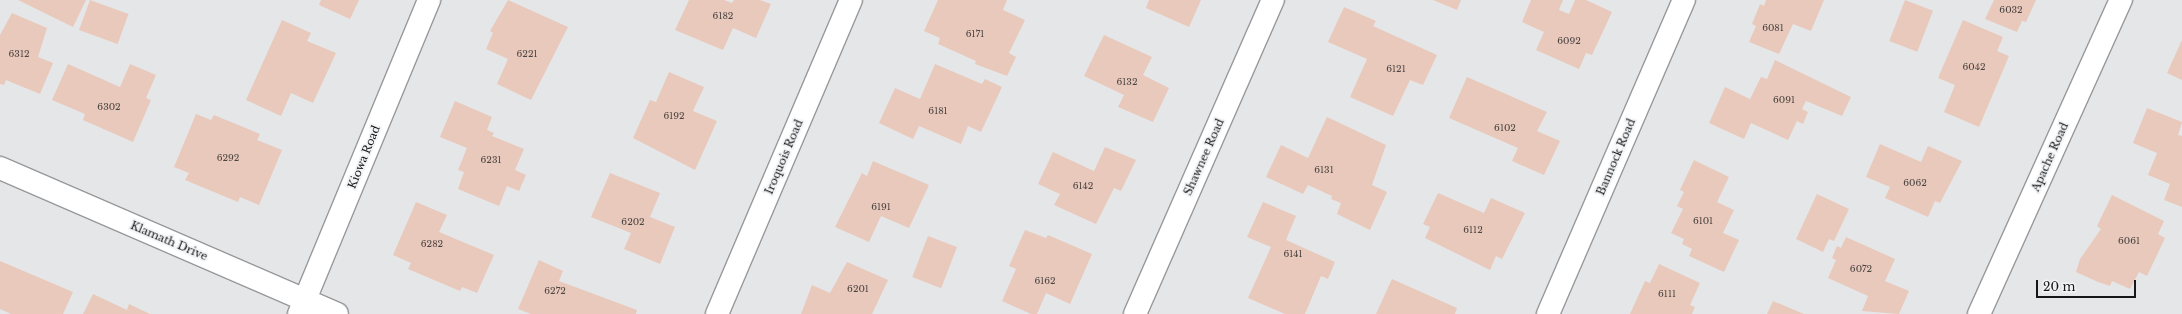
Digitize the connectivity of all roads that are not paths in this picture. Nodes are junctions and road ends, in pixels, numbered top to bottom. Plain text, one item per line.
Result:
1 (429, 0) edge
2 (851, 0) edge
3 (1273, 0) edge
4 (1684, 0) edge
5 (2121, 0) edge
6 (0, 168) edge
7 (302, 307) edge
8 (337, 314) edge
9 (717, 314) edge
10 (1135, 314) edge
11 (1548, 314) edge
12 (1979, 314) edge

1 - 7 street, Kiowa Road
2 - 9 street, Iroquois Road
3 - 10 street, Shawnee Road
4 - 11 street, Bannock Road
5 - 12 street, Apache Road
6 - 7 street, Klamath Drive
7 - 8 street, Klamath Drive

